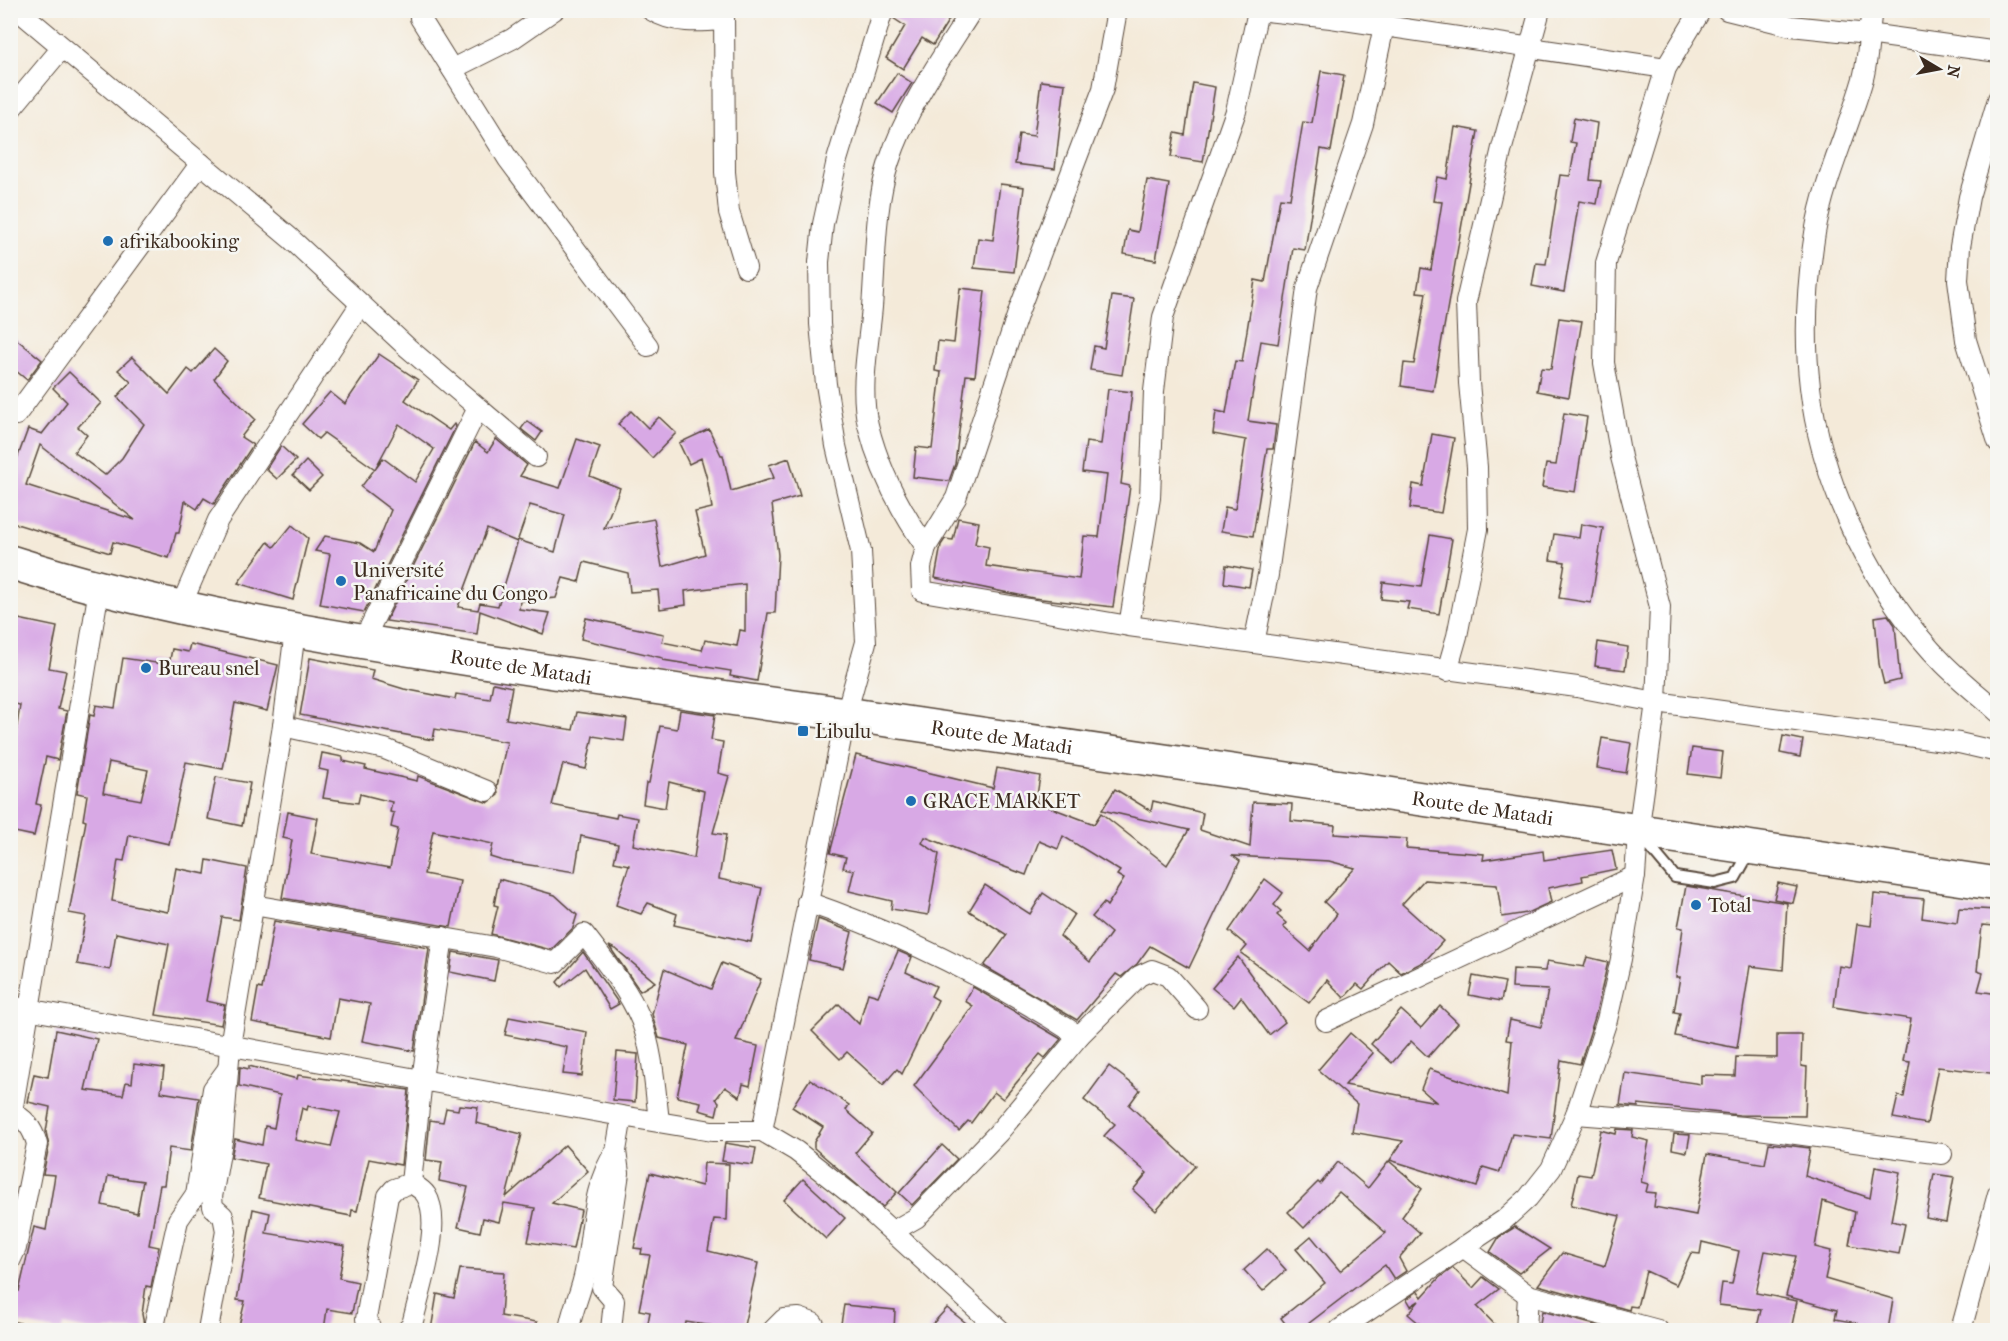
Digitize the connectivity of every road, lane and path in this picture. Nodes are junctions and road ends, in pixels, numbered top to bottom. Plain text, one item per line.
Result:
1 (18, 10) edge
2 (554, 10) edge
3 (651, 10) edge
4 (883, 10) edge
5 (972, 10) edge
6 (1117, 10) edge
7 (1540, 10) edge
8 (1701, 10) edge
9 (1727, 10) edge
10 (1872, 10) edge
11 (1257, 11) edge
12 (1333, 14) edge
13 (724, 15) edge
14 (420, 18) dead end
15 (1384, 26) junction
16 (1868, 34) junction
17 (61, 49) junction
18 (1528, 49) junction
19 (1998, 52) edge
20 (1666, 68) junction
21 (452, 69) junction
22 (1998, 99) edge
23 (10, 110) edge
24 (201, 163) junction
25 (746, 268) dead end
26 (360, 305) junction
27 (648, 346) dead end
28 (477, 410) junction
29 (16, 415) dead end
30 (1998, 442) edge
31 (536, 458) dead end
32 (926, 547) junction
33 (10, 562) edge
34 (99, 589) junction
35 (180, 608) junction
36 (1130, 626) junction
37 (295, 631) junction
38 (363, 641) junction
39 (1254, 643) junction
40 (1447, 671) junction
41 (1656, 702) junction
42 (1998, 712) edge
43 (846, 714) junction
44 (283, 726) junction
45 (1998, 752) edge
46 (487, 791) dead end
47 (1638, 833) junction
48 (1635, 876) junction
49 (1998, 884) edge
50 (807, 902) junction
51 (254, 905) junction
52 (443, 938) junction
53 (19, 1008) edge
54 (1197, 1009) dead end
55 (1326, 1020) dead end
56 (1079, 1036) junction
57 (230, 1046) junction
58 (422, 1079) junction
59 (11, 1112) edge
60 (1576, 1114) junction
61 (622, 1116) junction
62 (659, 1121) junction
63 (762, 1131) junction
64 (1942, 1154) dead end
65 (411, 1183) junction
66 (1998, 1194) edge
67 (204, 1195) junction
68 (893, 1231) junction
69 (1463, 1246) junction
70 (10, 1262) edge
71 (595, 1274) junction
72 (1528, 1295) junction
73 (156, 1330) edge
74 (208, 1330) edge
75 (371, 1330) edge
76 (408, 1330) edge
77 (569, 1330) edge
78 (611, 1330) edge
79 (773, 1330) edge
80 (817, 1330) edge
81 (1000, 1330) edge
82 (1339, 1330) edge
83 (1526, 1330) edge
84 (1658, 1330) edge
85 (1961, 1330) edge

1 - 17 street
2 - 21 street
3 - 13 street
4 - 43 street
5 - 32 street
6 - 32 street
7 - 18 street
8 - 20 street
9 - 16 street
10 - 16 street
11 - 12 street
11 - 36 street
12 - 15 street
13 - 25 street
14 - 21 street
15 - 18 street
15 - 39 street
16 - 19 street
16 - 42 street
17 - 23 street
17 - 24 street
18 - 20 street
18 - 40 street
20 - 41 street
21 - 27 street
22 - 30 street
24 - 26 street
24 - 29 street
26 - 28 street
26 - 35 street
28 - 31 street
28 - 38 street
32 - 36 street
33 - 34 highway, Route de Matadi
34 - 35 highway, Route de Matadi
34 - 53 street
35 - 37 highway, Route de Matadi
36 - 39 street
37 - 38 highway, Route de Matadi
37 - 44 street
38 - 43 highway, Route de Matadi
39 - 40 street
40 - 41 street
41 - 45 street
41 - 47 street
43 - 47 highway, Route de Matadi
43 - 50 street
44 - 46 street
44 - 51 street
47 - 48 street
47 - 49 highway, Route de Matadi
48 - 55 street
48 - 60 street
50 - 56 street
50 - 63 street
51 - 52 street
51 - 57 street
52 - 58 street
52 - 62 street
53 - 57 street
53 - 59 street
54 - 56 street
56 - 68 street
57 - 58 street
57 - 67 street
58 - 61 street
58 - 65 street
59 - 70 street
60 - 64 street
60 - 69 street
61 - 62 street
61 - 71 street
62 - 63 street
63 - 68 street
65 - 75 street
65 - 76 street
66 - 85 street
67 - 73 street
67 - 74 street
68 - 81 street
69 - 72 street
69 - 82 street
71 - 77 street
71 - 78 street
72 - 83 street
72 - 84 street
79 - 80 street

